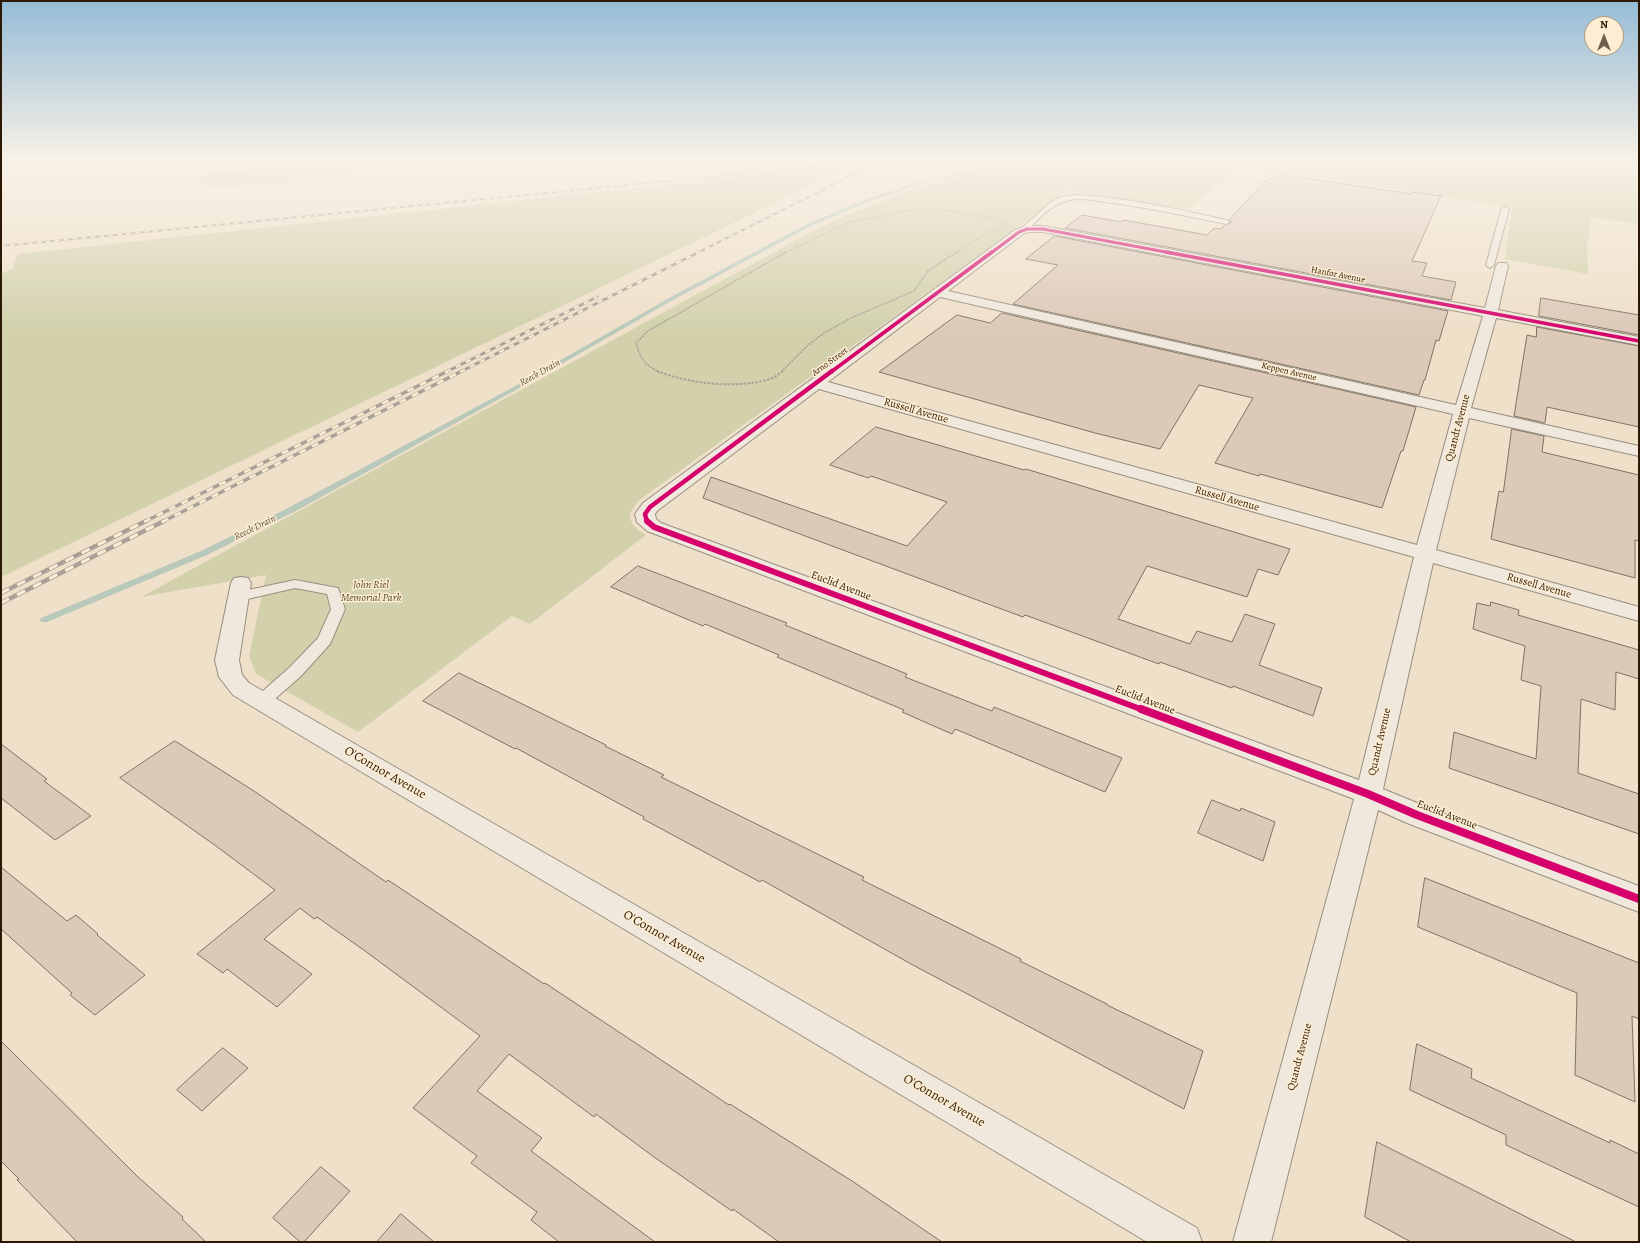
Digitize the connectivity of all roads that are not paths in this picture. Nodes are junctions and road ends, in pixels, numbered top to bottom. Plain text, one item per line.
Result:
1 (1038, 216) edge
2 (1195, 216) edge
3 (1505, 216) edge
4 (1226, 222) dead end
5 (1027, 230) junction
6 (1496, 266) joint
7 (938, 293) junction
8 (1490, 312) junction
9 (1639, 340) edge
10 (816, 383) junction
11 (1462, 411) junction
12 (1639, 451) edge
13 (646, 518) joint
14 (1425, 554) junction
15 (240, 590) joint
16 (1639, 614) edge
17 (262, 701) junction
18 (1368, 794) junction
19 (1639, 899) edge
20 (1183, 1242) edge
21 (1252, 1242) edge

1 - 5 lane
2 - 4 lane
3 - 6 lane
5 - 7 street, Arno Street
5 - 8 street, Hanfor Avenue
6 - 8 street, Quandt Avenue
7 - 10 street, Arno Street
7 - 11 street, Keppen Avenue
8 - 9 street, Hanfor Avenue
8 - 11 street, Quandt Avenue
10 - 13 street, Arno Street
10 - 14 street, Russell Avenue
11 - 12 street, Keppen Avenue
11 - 14 street, Quandt Avenue
13 - 18 street, Euclid Avenue
14 - 16 street, Russell Avenue
14 - 18 street, Quandt Avenue
15 - 17 street, O'Connor Avenue
15 - 17 lane
17 - 20 street, O'Connor Avenue
18 - 19 street, Euclid Avenue
18 - 21 street, Quandt Avenue

